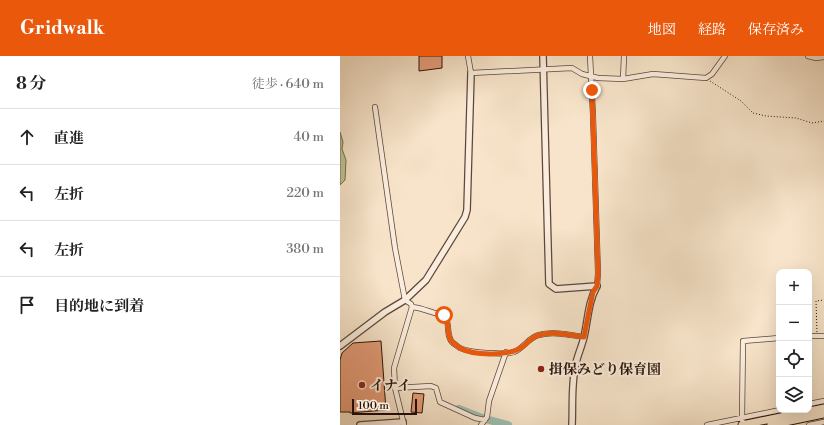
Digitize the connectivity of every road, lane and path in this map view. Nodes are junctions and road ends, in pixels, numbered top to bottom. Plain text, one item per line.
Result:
1 (468, 56) edge
2 (543, 56) edge
3 (590, 56) edge
4 (624, 56) edge
5 (724, 56) edge
6 (808, 56) edge
7 (824, 57) edge
8 (543, 69) junction
9 (471, 73) junction
10 (591, 77) junction
11 (706, 78) junction
12 (623, 79) junction
13 (375, 107) dead end
14 (824, 122) edge
15 (597, 286) junction
16 (405, 300) junction
17 (824, 300) edge
18 (412, 307) junction
19 (817, 335) junction
20 (812, 336) edge
21 (824, 336) edge
22 (584, 337) junction
23 (776, 338) edge
24 (340, 346) edge
25 (506, 352) junction
26 (395, 388) junction
27 (824, 401) edge
28 (812, 403) edge
29 (824, 408) edge
30 (776, 411) edge
31 (824, 414) edge
32 (485, 420) junction
33 (824, 422) edge
34 (742, 423) edge
35 (403, 424) edge
36 (360, 425) edge
37 (481, 425) edge
38 (572, 425) edge
39 (707, 425) edge
40 (771, 425) edge
41 (810, 425) edge

1 - 9 street
2 - 8 street
3 - 10 street
4 - 12 street
5 - 11 street
6 - 7 street
8 - 9 street
8 - 10 street
8 - 15 street
9 - 16 street
10 - 12 street
10 - 15 street
11 - 12 street
11 - 14 path
13 - 16 street
15 - 22 street
16 - 18 street
16 - 24 street
17 - 19 path
18 - 25 street
18 - 26 street
19 - 20 street
19 - 21 street
22 - 25 street
22 - 38 street
23 - 34 street
25 - 32 street
26 - 32 street
26 - 35 street
27 - 28 street
29 - 34 highway
30 - 34 street
31 - 40 highway
32 - 37 street
33 - 41 street
34 - 39 street
35 - 36 street

